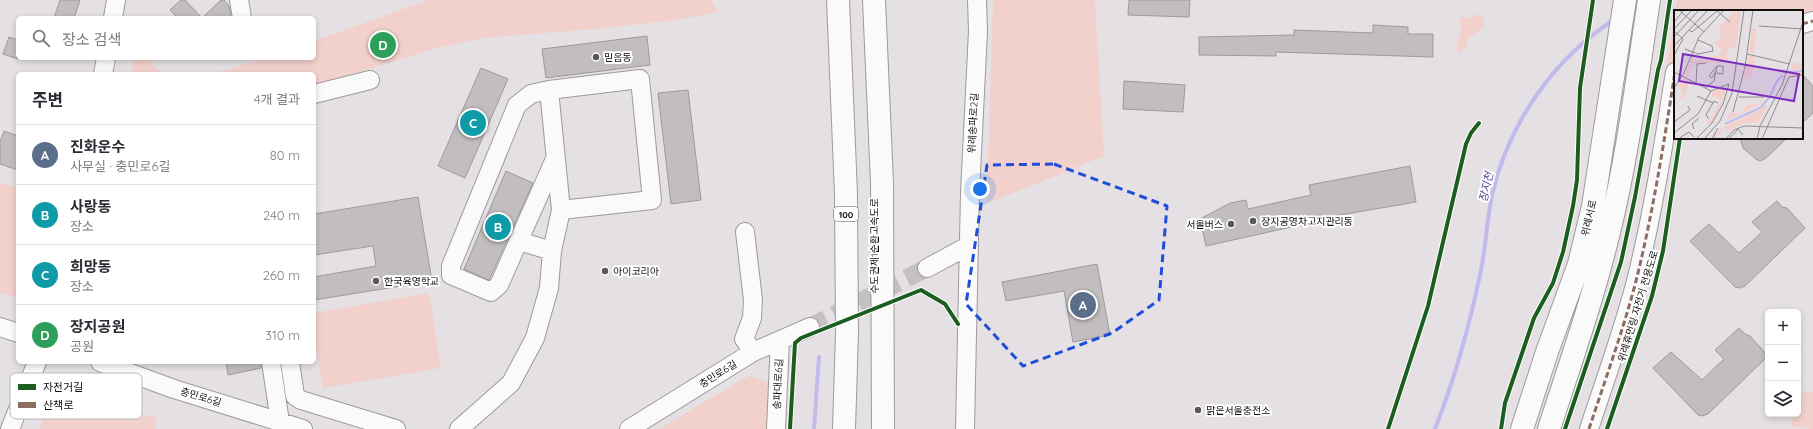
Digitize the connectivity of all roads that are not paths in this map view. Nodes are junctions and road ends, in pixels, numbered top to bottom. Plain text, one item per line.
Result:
1 (116, 0) edge
2 (239, 0) edge
3 (838, 0) edge
4 (874, 0) edge
5 (977, 0) edge
6 (1625, 0) edge
7 (1649, 0) edge
8 (113, 16) edge
9 (242, 16) edge
10 (1813, 21) edge
11 (1803, 24) edge
12 (106, 60) edge
13 (103, 72) edge
14 (1674, 78) edge
15 (370, 80) dead end
16 (549, 90) junction
17 (316, 94) edge
18 (556, 158) junction
19 (560, 210) junction
20 (745, 232) dead end
21 (519, 241) junction
22 (968, 246) junction
23 (552, 251) junction
24 (928, 268) tunnel mouth
25 (810, 326) tunnel mouth
26 (0, 327) edge
27 (16, 332) edge
28 (780, 340) junction
29 (753, 352) junction
30 (106, 364) edge
31 (271, 364) edge
32 (290, 364) edge
33 (131, 373) edge
34 (142, 377) edge
35 (14, 419) edge
36 (280, 422) junction
37 (10, 429) edge
38 (301, 429) edge
39 (396, 429) edge
40 (459, 429) edge
41 (629, 429) edge
42 (776, 429) edge
43 (844, 429) edge
44 (883, 429) edge
45 (965, 429) edge
46 (1522, 429) edge
47 (1549, 429) edge
48 (1589, 429) edge

1 - 8 street
2 - 9 street
3 - 43 main road, 100
4 - 44 main road, 수도권제1순환고속도로
5 - 22 street, 위례송파로2길
6 - 46 main road, 위례서로
7 - 47 main road
10 - 11 street
12 - 13 street
14 - 48 street
15 - 17 street
16 - 18 street
16 - 19 street
16 - 21 street
18 - 19 street
18 - 21 street
19 - 23 street
20 - 29 street
21 - 23 street
22 - 24 street
22 - 45 street
23 - 40 street
25 - 28 street, 충민로6길
26 - 27 street
28 - 29 street, 충민로6길
28 - 42 street, 송파대로6길
29 - 41 street, 충민로6길
30 - 33 street, 충민로6길
31 - 36 street
32 - 39 street
34 - 36 street, 충민로6길
35 - 37 street
36 - 38 street, 충민로6길

